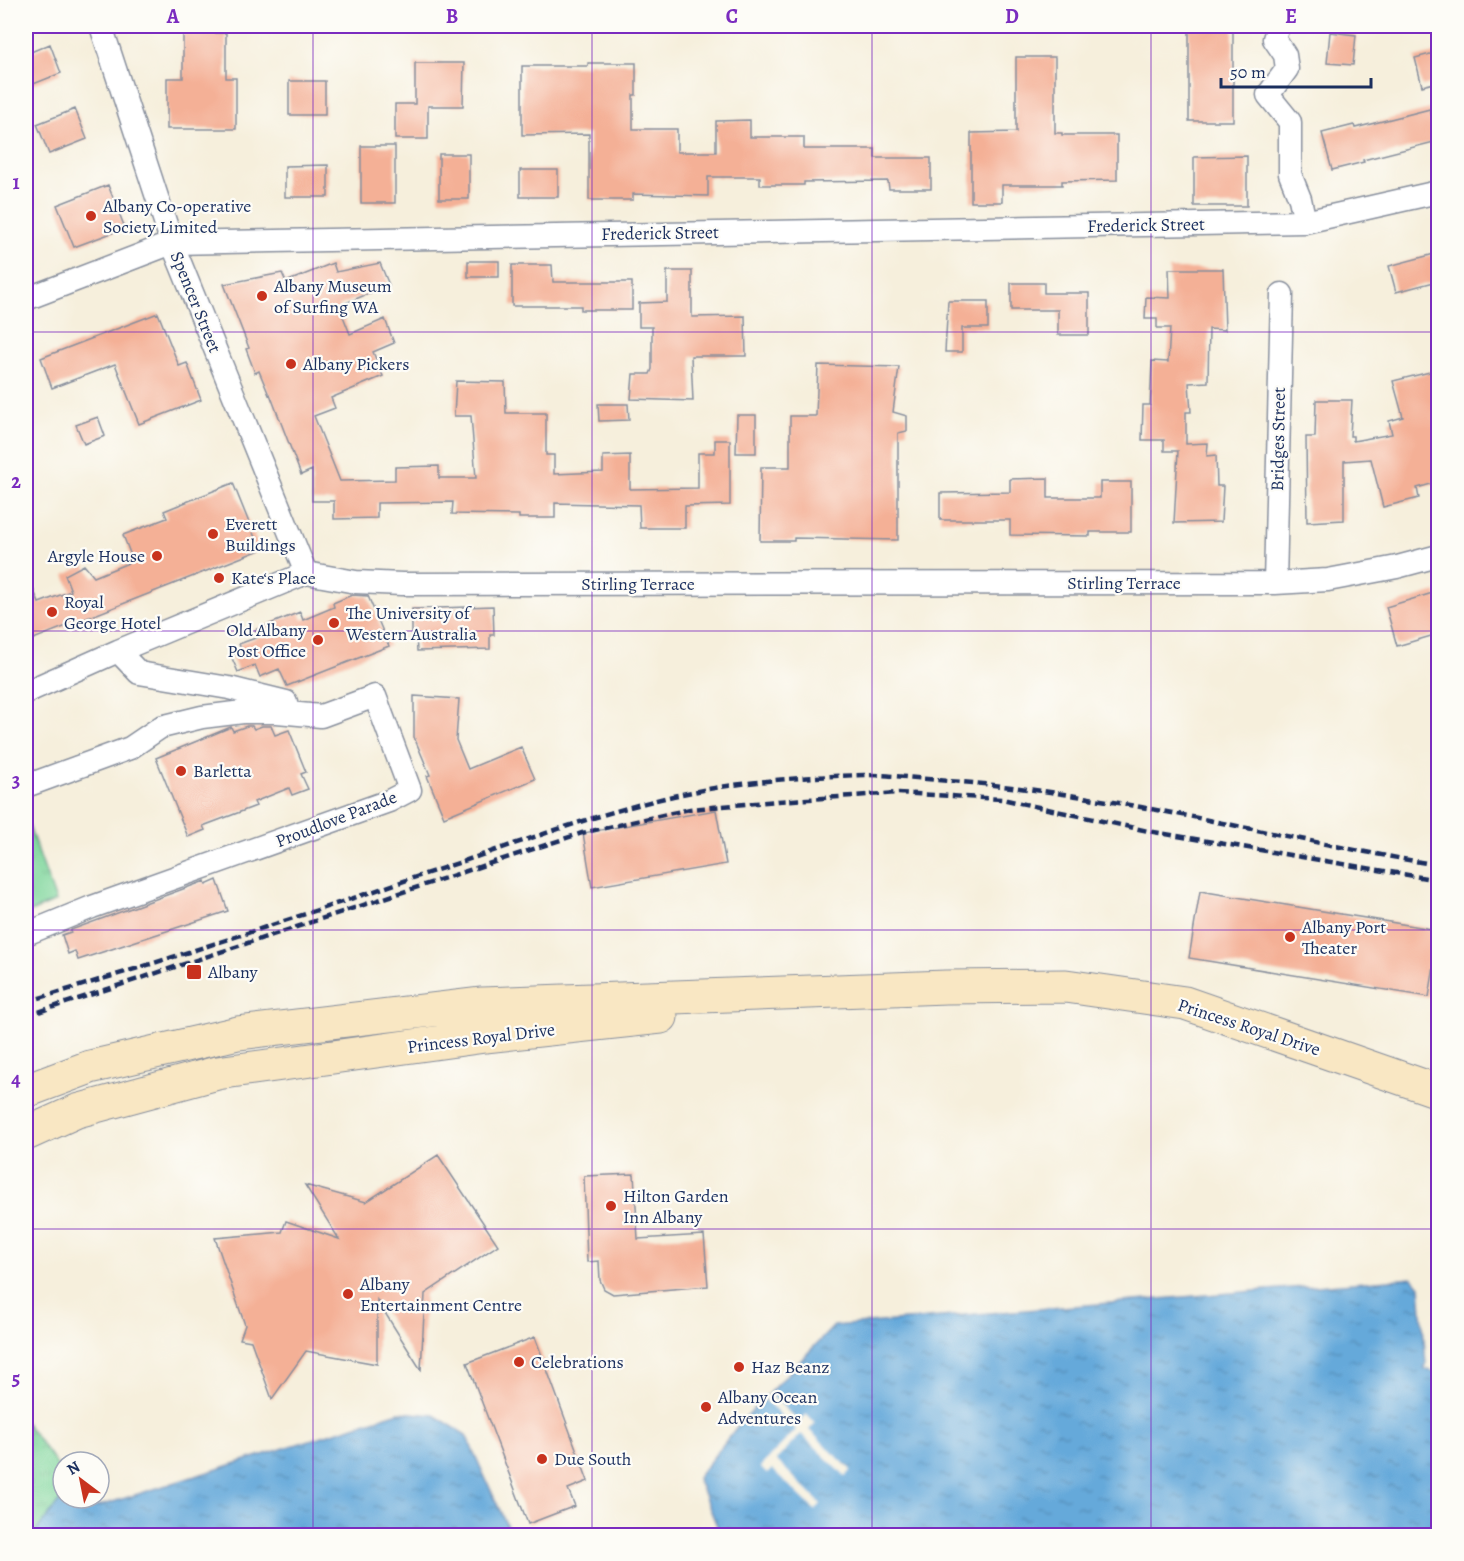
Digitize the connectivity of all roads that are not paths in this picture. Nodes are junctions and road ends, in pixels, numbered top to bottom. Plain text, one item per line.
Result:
1 (101, 26) edge
2 (1278, 26) edge
3 (1438, 192) edge
4 (1305, 222) junction
5 (172, 243) junction
6 (1282, 294) dead end
7 (26, 299) edge
8 (1438, 556) edge
9 (306, 573) junction
10 (1275, 583) junction
11 (118, 651) junction
12 (26, 692) edge
13 (321, 716) junction
14 (26, 786) edge
15 (26, 934) edge
16 (946, 987) junction
17 (482, 1004) junction
18 (485, 1036) junction
19 (1438, 1090) edge
20 (26, 1091) edge
21 (26, 1134) edge

1 - 5 street, Spencer Street
2 - 4 street
3 - 4 street, Frederick Street
4 - 5 street, Frederick Street
5 - 7 street, Frederick Street
5 - 9 street, Spencer Street
6 - 10 street, Bridges Street
8 - 10 street, Stirling Terrace
9 - 10 street, Stirling Terrace
9 - 11 street
11 - 12 street
11 - 13 street
13 - 14 street, Proudlove Parade
13 - 15 street, Proudlove Parade
16 - 17 main road, Princess Royal Drive
16 - 18 main road, Princess Royal Drive
16 - 19 main road, Princess Royal Drive
17 - 18 main road
17 - 20 main road, Princess Royal Drive
18 - 21 main road, Princess Royal Drive

